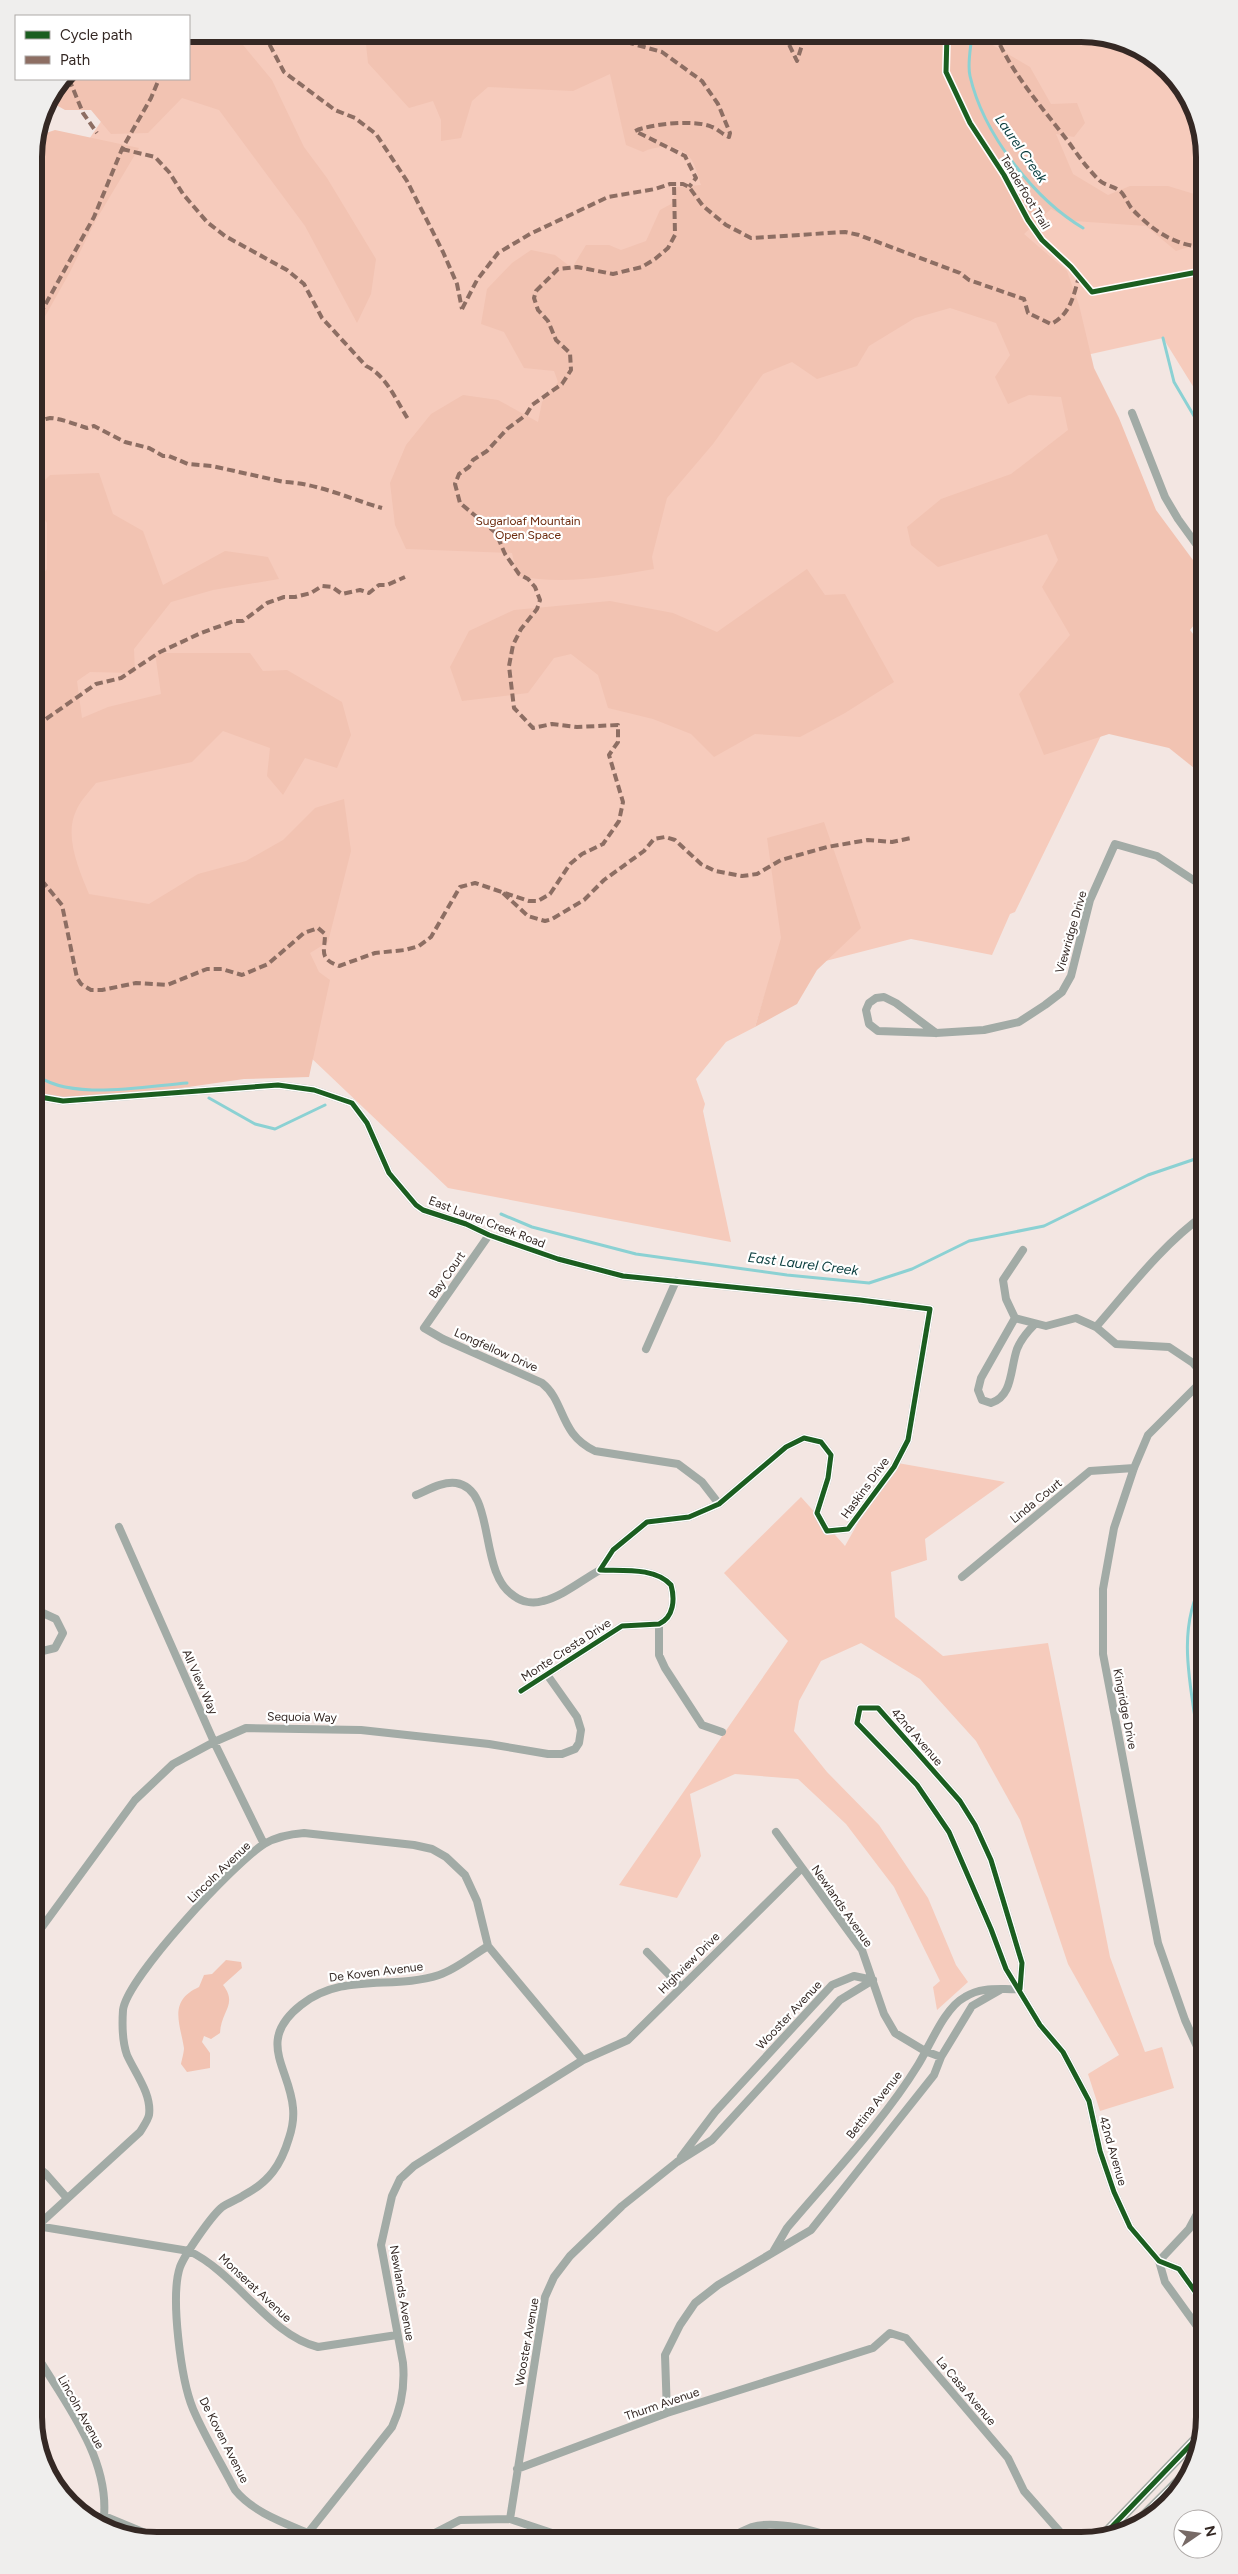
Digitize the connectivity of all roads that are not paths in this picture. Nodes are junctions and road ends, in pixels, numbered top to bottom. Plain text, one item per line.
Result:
1 (1132, 413) dead end
2 (1196, 544) edge
3 (1196, 882) edge
4 (936, 1033) junction
5 (43, 1098) edge
6 (1196, 1221) edge
7 (489, 1235) junction
8 (1023, 1250) dead end
9 (676, 1281) junction
10 (930, 1309) joint
11 (1015, 1318) junction
12 (1035, 1324) junction
13 (1096, 1327) junction
14 (424, 1328) joint
15 (646, 1349) dead end
16 (1196, 1367) edge
17 (1196, 1385) edge
18 (1134, 1468) junction
19 (416, 1495) dead end
20 (719, 1504) junction
21 (119, 1527) dead end
22 (600, 1570) junction
23 (962, 1577) dead end
24 (42, 1613) edge
25 (659, 1624) junction
26 (42, 1651) edge
27 (548, 1676) junction
28 (521, 1691) dead end
29 (722, 1732) dead end
30 (214, 1742) junction
31 (776, 1832) dead end
32 (264, 1844) junction
33 (802, 1868) junction
34 (42, 1927) edge
35 (488, 1946) junction
36 (647, 1952) dead end
37 (873, 1980) junction
38 (681, 1987) junction
39 (1020, 1989) junction
40 (1000, 1990) junction
41 (1196, 2044) edge
42 (925, 2051) junction
43 (941, 2057) junction
44 (583, 2060) junction
45 (677, 2162) junction
46 (42, 2171) edge
47 (67, 2198) junction
48 (1196, 2216) edge
49 (42, 2221) edge
50 (42, 2228) edge
51 (189, 2250) junction
52 (772, 2254) junction
53 (1159, 2261) junction
54 (1196, 2293) edge
55 (1196, 2325) edge
56 (397, 2335) junction
57 (42, 2364) edge
58 (816, 2368) joint
59 (667, 2413) junction
60 (1193, 2443) edge
61 (517, 2469) junction
62 (104, 2516) joint
63 (510, 2519) junction
64 (1111, 2528) edge
65 (136, 2529) edge
66 (298, 2531) edge
67 (310, 2531) edge
68 (438, 2531) edge
69 (547, 2531) edge
70 (743, 2532) edge
71 (818, 2532) edge
72 (1060, 2532) edge

1 - 2 street
3 - 4 street, Viewridge Drive
4 - 4 street, Viewridge Drive
5 - 7 street, East Laurel Creek Road
6 - 13 street
7 - 9 street, East Laurel Creek Road
7 - 14 street, Bay Court
8 - 11 street
9 - 10 street, East Laurel Creek Road
9 - 15 street
10 - 20 street, Haskins Drive
11 - 12 street
11 - 12 street
12 - 13 street
13 - 16 street
14 - 20 street, Longfellow Drive
17 - 18 street, Kingridge Drive
18 - 23 street, Linda Court
18 - 41 street, Kingridge Drive
19 - 22 street
20 - 22 street, Haskins Drive
21 - 30 street, All View Way
22 - 25 street
24 - 26 street
25 - 27 street, Monte Cresta Drive
25 - 29 street
27 - 28 street, Monte Cresta Drive
27 - 30 street, Sequoia Way
30 - 32 street, All View Way
30 - 34 street, Sequoia Way
31 - 33 street, Newlands Avenue
32 - 35 street, Lincoln Avenue
32 - 47 street, Lincoln Avenue
33 - 37 street, Newlands Avenue
33 - 38 street, Highview Drive
35 - 44 street, Lincoln Avenue
35 - 51 street, De Koven Avenue
36 - 38 street
37 - 42 street, Newlands Avenue
37 - 45 street, Wooster Avenue
37 - 45 street, Wooster Avenue
38 - 44 street, Highview Drive
39 - 39 street, 42nd Avenue
39 - 40 street, Bettina Avenue
39 - 53 street, 42nd Avenue
40 - 42 street, Bettina Avenue
40 - 43 street, Bettina Avenue
42 - 43 street, Newlands Avenue
42 - 52 street, Bettina Avenue
43 - 52 street, Bettina Avenue
44 - 56 street, Newlands Avenue
45 - 61 street, Wooster Avenue
46 - 47 street
47 - 49 street, Lincoln Avenue
48 - 53 street
50 - 51 street, Monserat Avenue
51 - 56 street, Monserat Avenue
51 - 66 street, De Koven Avenue
52 - 59 street, Bettina Avenue
53 - 54 street, 42nd Avenue
53 - 55 street, 42nd Avenue
56 - 67 street, Newlands Avenue
57 - 62 street, Lincoln Avenue
58 - 59 street, Thurm Avenue
58 - 72 street, La Casa Avenue
59 - 61 street, Thurm Avenue
60 - 64 main road
61 - 63 street, Wooster Avenue
62 - 65 street
63 - 68 street
63 - 69 street
70 - 71 street

